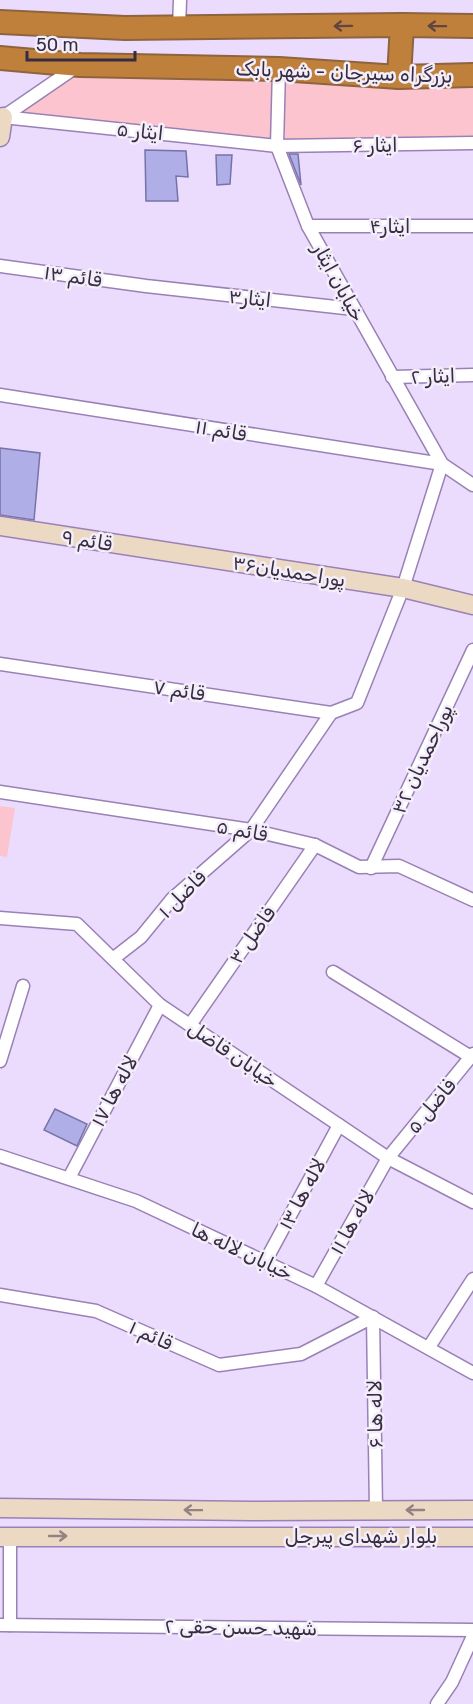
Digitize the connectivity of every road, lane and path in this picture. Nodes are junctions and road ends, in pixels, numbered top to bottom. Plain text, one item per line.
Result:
1 (180, 0) edge
2 (0, 22) edge
3 (402, 25) junction
4 (473, 26) edge
5 (179, 28) junction
6 (0, 58) edge
7 (80, 65) junction
8 (279, 69) junction
9 (473, 75) edge
10 (399, 77) junction
11 (1, 115) edge
12 (0, 137) edge
13 (473, 143) edge
14 (277, 146) junction
15 (308, 226) junction
16 (473, 226) edge
17 (0, 266) edge
18 (146, 286) joint
19 (354, 309) junction
20 (473, 375) edge
21 (392, 377) junction
22 (0, 395) edge
23 (442, 464) junction
24 (473, 485) edge
25 (0, 526) edge
26 (175, 553) joint
27 (403, 588) junction
28 (473, 605) edge
29 (473, 650) edge
30 (0, 664) edge
31 (331, 713) junction
32 (0, 792) edge
33 (251, 830) junction
34 (315, 845) junction
35 (371, 868) junction
36 (473, 900) edge
37 (0, 918) edge
38 (114, 958) junction
39 (333, 972) dead end
40 (23, 986) dead end
41 (160, 1005) junction
42 (190, 1025) junction
43 (472, 1056) edge
44 (0, 1061) edge
45 (339, 1125) junction
46 (0, 1156) edge
47 (388, 1158) junction
48 (69, 1178) junction
49 (473, 1202) edge
50 (265, 1262) junction
51 (473, 1279) edge
52 (316, 1286) junction
53 (0, 1295) edge
54 (373, 1317) junction
55 (429, 1347) junction
56 (473, 1373) edge
57 (0, 1508) edge
58 (376, 1510) junction
59 (473, 1510) edge
60 (221, 1511) junction
61 (252, 1511) junction
62 (5, 1536) edge
63 (221, 1536) junction
64 (248, 1536) junction
65 (469, 1539) edge
66 (5, 1625) edge
67 (473, 1630) edge
68 (473, 1636) edge
69 (437, 1704) edge

1 - 5 street
2 - 5 highway, بزرگراه سیرجان - شهر بابک
4 -> 3 highway, بزرگراه سیرجان - شهر بابک
3 -> 5 highway, بزرگراه سیرجان - شهر بابک
3 - 10 highway
6 - 7 highway, بزرگراه سیرجان - شهر بابک
7 - 8 highway, بزرگراه سیرجان - شهر بابک
7 - 11 street
8 - 10 highway, بزرگراه سیرجان - شهر بابک
8 - 14 street, خیابان ایثار
9 - 10 highway, بزرگراه سیرجان - شهر بابک
11 - 12 main road
11 - 14 street, ایثار ۵
13 - 14 street, ایثار ۶
14 - 15 street, خیابان ایثار
15 - 16 street, ایثار۴
15 - 19 street, خیابان ایثار
17 - 18 street, قائم ۱۳
18 - 19 street, ایثار۳
19 - 21 street, خیابان ایثار
20 - 21 street, ایثار ۲
21 - 23 street, خیابان ایثار
22 - 23 street, قائم ۱۱
23 - 24 street, خیابان ایثار
23 - 27 street
25 - 26 main road, قائم ۹
26 - 27 main road, پوراحمدیان۳۶
27 - 28 main road, پوراحمدیان۳۶
27 - 31 street, قائم ۷
29 - 35 street, پوراحمدیان ۳۲
30 - 31 street, قائم ۷
31 - 33 street, فاضل ۱
32 - 33 street, قائم ۵
33 - 34 street, قائم ۵
33 - 38 street, فاضل ۱
34 - 35 street, قائم ۵
34 - 42 street, فاضل ۳
35 - 36 street, قائم ۵
37 - 38 street, خیابان فاضل
38 - 41 street, خیابان فاضل
39 - 43 street
40 - 44 street
41 - 42 street, خیابان فاضل
41 - 48 street, لاله ها ۱۷
42 - 45 street, خیابان فاضل
43 - 47 street, فاضل ۵
45 - 47 street, خیابان فاضل
45 - 50 street, لاله ها ۱۳
46 - 48 street, خیابان لاله ها
47 - 49 street, خیابان فاضل
47 - 52 street, لاله ها ۱۱
48 - 50 street, خیابان لاله ها
50 - 52 street, خیابان لاله ها
51 - 55 street
52 - 54 street, خیابان لاله ها
53 - 54 street, قائم ۱
54 - 55 street, خیابان لاله ها
54 - 58 street, لاله ها ۶
55 - 56 street, خیابان لاله ها
60 -> 57 main road, بلوار شهدای پیرجل
59 -> 58 main road, بلوار شهدای پیرجل
58 - 61 main road, بلوار شهدای پیرجل
60 - 61 main road, بلوار شهدای پیرجل
60 - 63 main road
61 - 64 main road
62 -> 63 main road, بلوار شهدای پیرجل
62 - 66 street
63 - 64 main road, بلوار شهدای پیرجل
64 - 65 main road, بلوار شهدای پیرجل
66 - 67 street, شهید حسن حقی ۲
68 - 69 street

